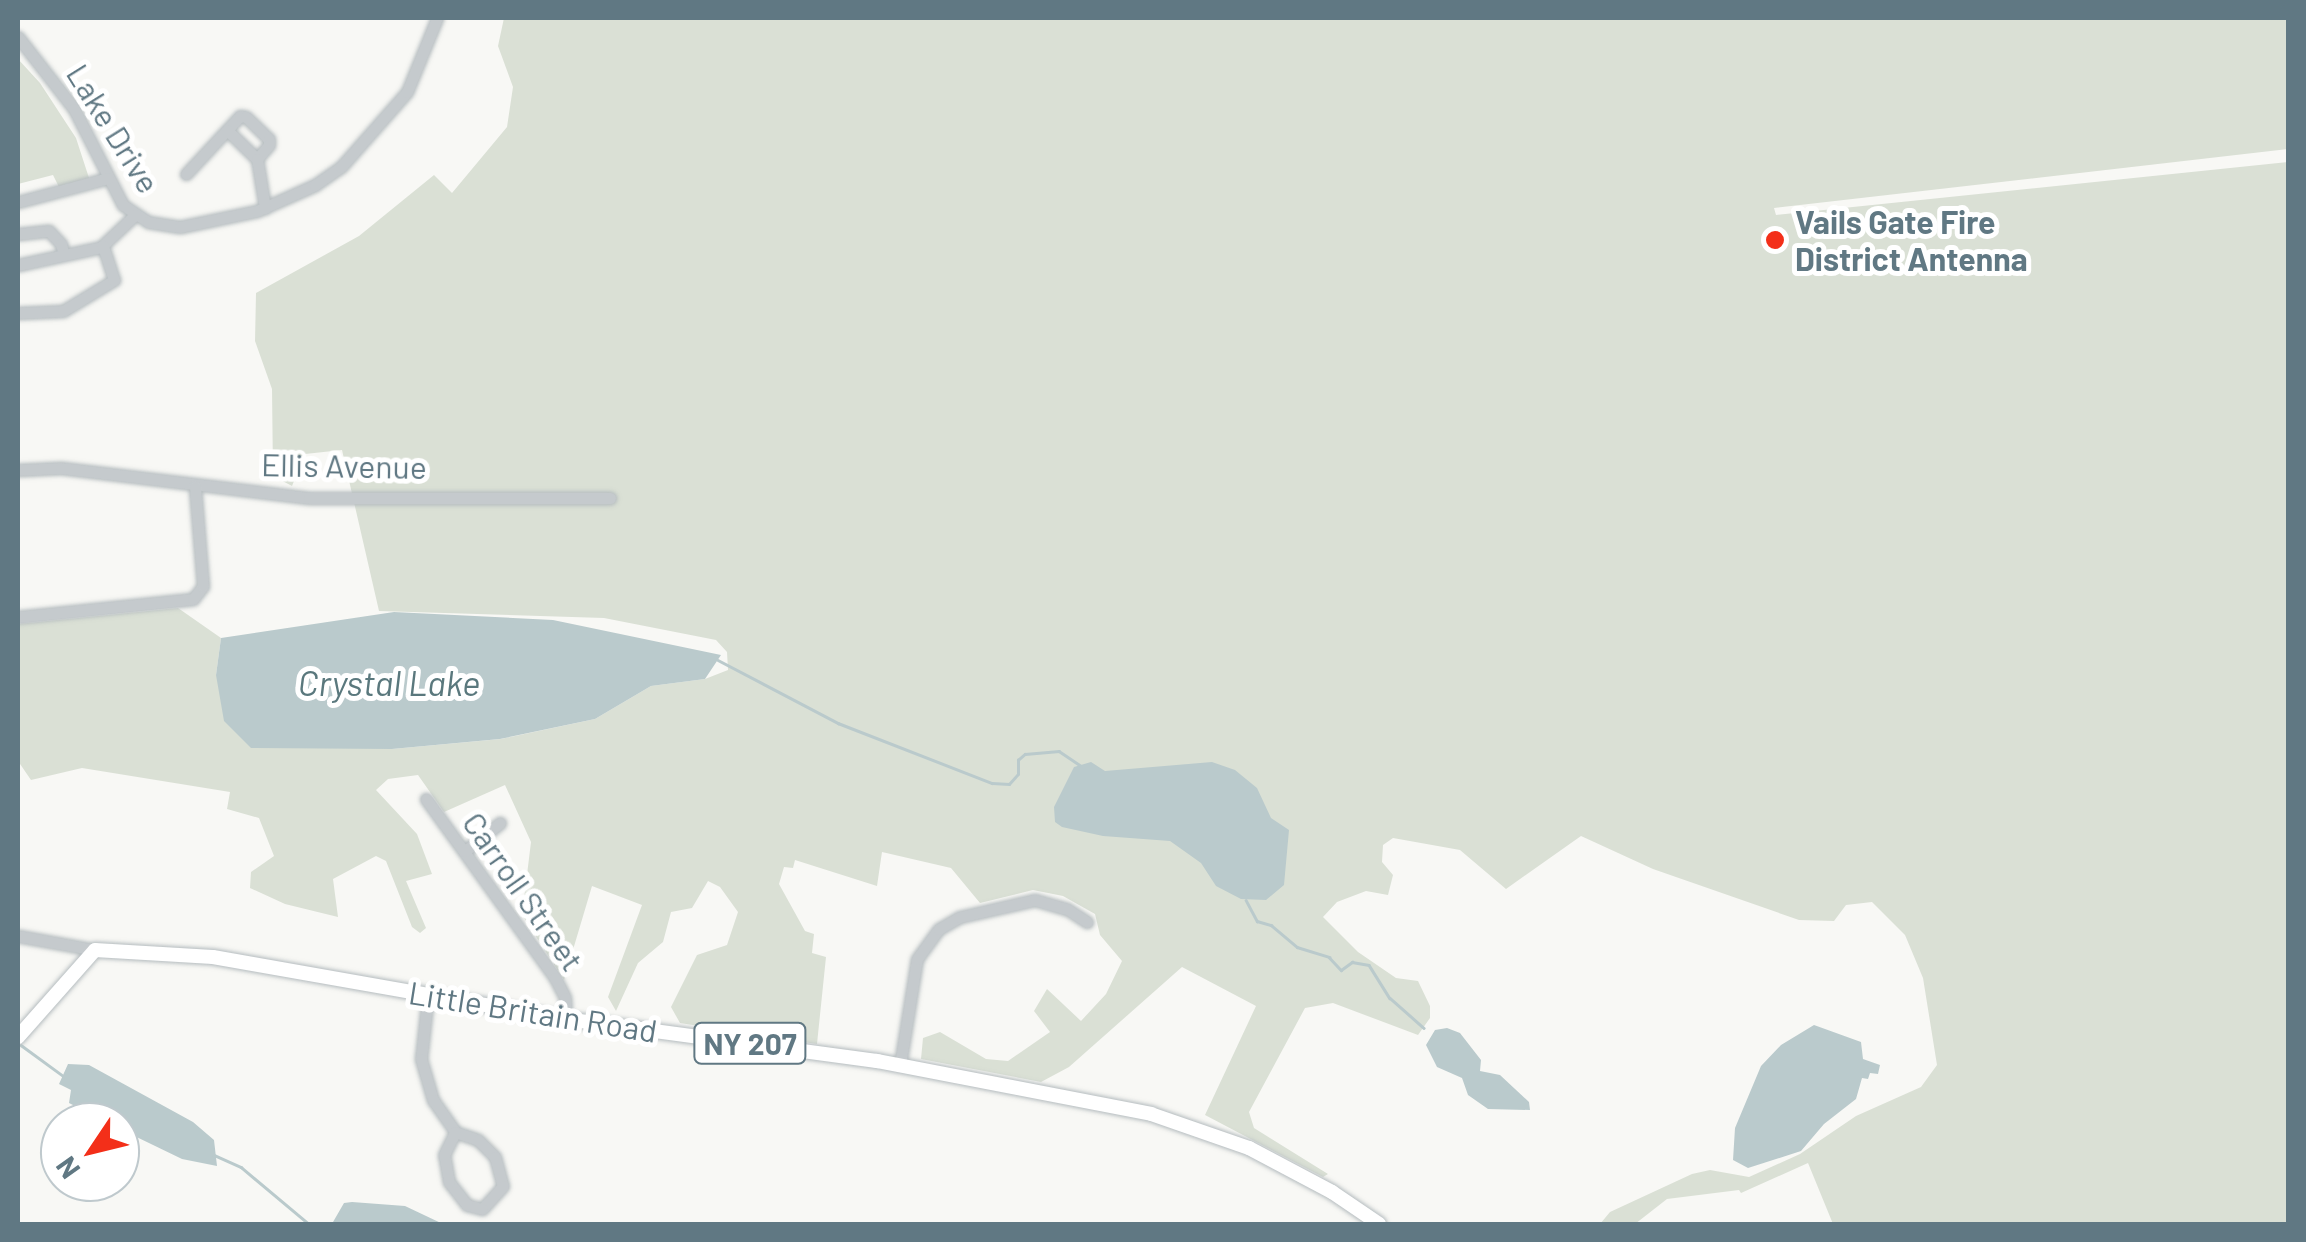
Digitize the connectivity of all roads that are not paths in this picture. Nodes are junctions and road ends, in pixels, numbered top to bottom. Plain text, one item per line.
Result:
1 (437, 18) edge
2 (18, 38) edge
3 (227, 130) junction
4 (257, 159) junction
5 (186, 174) dead end
6 (108, 178) junction
7 (18, 202) edge
8 (265, 208) junction
9 (135, 215) junction
10 (18, 234) edge
11 (103, 246) junction
12 (64, 255) junction
13 (18, 265) edge
14 (18, 313) edge
15 (18, 470) edge
16 (195, 486) junction
17 (610, 498) dead end
18 (18, 617) edge
19 (426, 799) dead end
20 (500, 822) dead end
21 (465, 851) junction
22 (1087, 922) dead end
23 (18, 936) edge
24 (95, 950) junction
25 (428, 996) junction
26 (566, 1019) junction
27 (21, 1033) edge
28 (900, 1065) junction
29 (455, 1132) junction
30 (1379, 1224) edge

1 - 8 street, Lake Drive
2 - 6 street, Lake Drive
3 - 4 street
3 - 4 street
3 - 5 street
4 - 8 street
6 - 7 street
6 - 9 street, Lake Drive
8 - 9 street, Lake Drive
9 - 11 street
10 - 12 street
11 - 12 street
11 - 14 street
12 - 13 street
15 - 16 street, Ellis Avenue
16 - 17 street, Ellis Avenue
16 - 18 street
19 - 21 street, Carroll Street
20 - 21 street
21 - 26 street, Carroll Street
22 - 28 street
23 - 24 street, Little Britain Road
24 - 25 main road, Little Britain Road / NY 207
24 - 27 main road
25 - 26 main road, Little Britain Road / NY 207
25 - 29 street
26 - 28 main road, Little Britain Road / NY 207
28 - 30 main road, Little Britain Road / NY 207
29 - 29 street

